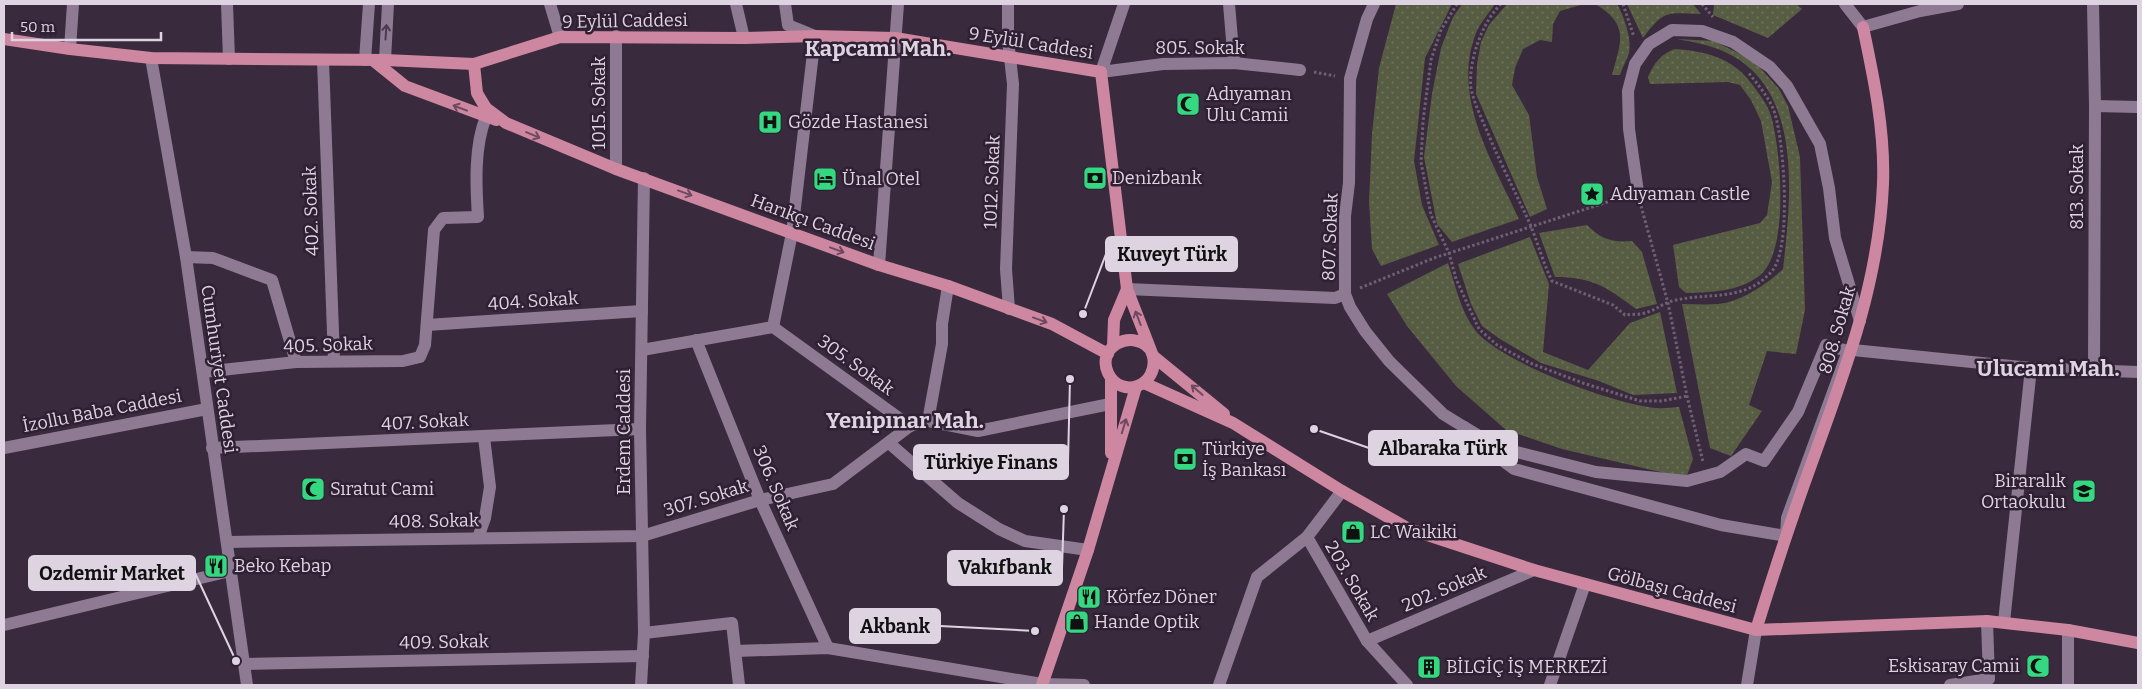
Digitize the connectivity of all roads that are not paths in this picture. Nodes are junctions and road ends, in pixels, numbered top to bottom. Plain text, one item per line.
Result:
1 (73, 4) edge
2 (228, 4) edge
3 (368, 4) edge
4 (388, 4) edge
5 (550, 4) edge
6 (736, 4) edge
7 (785, 4) edge
8 (898, 4) edge
9 (1008, 4) edge
10 (1124, 4) edge
11 (1228, 4) edge
12 (1374, 4) edge
13 (1844, 4) edge
14 (1958, 4) edge
15 (2093, 4) edge
16 (1922, 8) edge
17 (1863, 27) junction
18 (616, 36) junction
19 (815, 36) junction
20 (560, 37) junction
21 (744, 38) junction
22 (895, 38) junction
23 (4, 39) edge
24 (70, 49) junction
25 (1009, 56) junction
26 (150, 58) junction
27 (229, 59) junction
28 (323, 60) junction
29 (374, 60) junction
30 (1234, 63) junction
31 (474, 64) junction
32 (1300, 70) road end
33 (1101, 72) junction
34 (2095, 106) junction
35 (2138, 107) edge
36 (486, 117) junction
37 (506, 124) junction
38 (616, 169) junction
39 (644, 178) junction
40 (1638, 192) road end
41 (792, 233) junction
42 (186, 257) junction
43 (879, 265) junction
44 (948, 286) junction
45 (1127, 289) junction
46 (1345, 294) junction
47 (1009, 309) junction
48 (642, 311) junction
49 (1860, 321) junction
50 (427, 325) junction
51 (773, 327) junction
52 (696, 340) junction
53 (642, 350) junction
54 (1111, 350) junction
55 (1853, 350) junction
56 (1151, 352) junction
57 (334, 360) junction
58 (296, 362) junction
59 (2031, 368) junction
60 (203, 372) junction
61 (2094, 372) junction
62 (2138, 372) edge
63 (1112, 378) junction
64 (1140, 385) junction
65 (1110, 404) junction
66 (207, 409) junction
67 (928, 421) junction
68 (1233, 422) junction
69 (910, 426) junction
70 (1464, 427) junction
71 (640, 429) junction
72 (484, 436) junction
73 (889, 443) junction
74 (4, 448) edge
75 (212, 448) junction
76 (1112, 465) junction
77 (1342, 491) junction
78 (760, 500) junction
79 (642, 536) junction
80 (1786, 536) junction
81 (1307, 537) junction
82 (478, 538) junction
83 (227, 542) junction
84 (1088, 550) junction
85 (230, 570) junction
86 (1534, 570) junction
87 (1584, 584) junction
88 (1987, 621) junction
89 (2004, 622) junction
90 (4, 625) edge
91 (1756, 630) junction
92 (2068, 630) junction
93 (644, 633) junction
94 (1367, 641) junction
95 (2138, 643) edge
96 (828, 648) junction
97 (736, 651) junction
98 (643, 656) junction
99 (245, 664) junction
100 (1394, 679) edge
101 (247, 685) edge
102 (641, 685) edge
103 (738, 685) edge
104 (1042, 685) edge
105 (1084, 685) edge
106 (1219, 685) edge
107 (1407, 685) edge
108 (1550, 685) edge
109 (1747, 685) edge
110 (1950, 685) edge
111 (2068, 685) edge

1 - 24 street
2 - 27 street
3 - 29 street
29 -> 4 street
5 - 20 street
6 - 21 street
7 - 19 street
8 - 22 street
9 - 25 street, 1012. Sokak
10 - 33 street
11 - 30 street
12 - 46 street, 807. Sokak
13 - 17 street
14 - 16 street
15 - 34 street, 813. Sokak
16 - 17 street
17 - 49 main road, 808. Sokak
18 - 20 main road, 9 Eylül Caddesi
18 - 21 main road, 9 Eylül Caddesi
18 - 38 street, 1015. Sokak
19 - 21 main road, 9 Eylül Caddesi
19 - 22 main road, 9 Eylül Caddesi
19 - 41 street
20 - 31 main road, 9 Eylül Caddesi
22 - 25 main road, 9 Eylül Caddesi
22 - 43 street
23 - 24 main road, 9 Eylül Caddesi
24 - 26 main road, 9 Eylül Caddesi
25 - 33 main road, 9 Eylül Caddesi
25 - 47 street, 1012. Sokak
26 - 27 main road, 9 Eylül Caddesi
26 - 42 street, Cumhuriyet Caddesi
27 - 28 main road, 9 Eylül Caddesi
28 - 29 main road, 9 Eylül Caddesi
28 - 57 street, 402. Sokak
29 - 31 main road, 9 Eylül Caddesi
36 -> 29 main road, Harıkçı Caddesi
30 - 32 street, 805. Sokak
30 - 33 street, 805. Sokak
31 - 37 main road, Harıkçı Caddesi
33 - 45 main road
34 - 35 street
34 - 61 street, 813. Sokak
36 - 37 main road, Harıkçı Caddesi
36 - 50 street
37 -> 38 main road, Harıkçı Caddesi
38 - 39 main road, Harıkçı Caddesi
39 -> 41 main road, Harıkçı Caddesi
39 - 48 street, Erdem Caddesi
40 - 49 street
41 -> 43 main road, Harıkçı Caddesi
41 - 51 street
42 - 58 street
42 - 60 street, Cumhuriyet Caddesi
43 - 44 main road, Harıkçı Caddesi
44 - 47 main road, Harıkçı Caddesi
44 - 67 street
45 - 46 street
45 - 54 main road
56 -> 45 main road
46 - 70 street, 807. Sokak
47 -> 54 main road, Harıkçı Caddesi
48 - 50 street, 404. Sokak
48 - 53 street, Erdem Caddesi
49 - 55 main road, 808. Sokak
50 - 57 street, 405. Sokak
51 - 52 street
51 - 69 street, 305. Sokak
52 - 53 street
52 - 78 street, 306. Sokak
53 - 71 street, Erdem Caddesi
54 - 56 main road
54 - 63 main road
55 - 59 street
55 - 80 main road, 808. Sokak
56 - 64 main road
68 -> 56 main road, Gölbaşı Caddesi
57 - 58 street, 405. Sokak
58 - 60 street, 405. Sokak
59 - 61 street
59 - 89 street
60 - 66 street, Cumhuriyet Caddesi
61 - 62 street
63 - 64 main road
63 - 65 main road
64 - 68 main road, Gölbaşı Caddesi
76 -> 64 main road
65 - 67 street
65 - 76 main road
66 - 74 street, İzollu Baba Caddesi
66 - 75 street, Cumhuriyet Caddesi
67 - 69 street
68 - 77 main road, Gölbaşı Caddesi
69 - 73 street, 307. Sokak
70 - 80 street
70 - 80 street
71 - 72 street, 407. Sokak
71 - 79 street, Erdem Caddesi
72 - 75 street, 407. Sokak
72 - 82 street
73 - 78 street, 307. Sokak
73 - 84 street
75 - 83 street, Cumhuriyet Caddesi
76 - 84 main road
77 - 81 street, 203. Sokak
77 - 86 main road, Gölbaşı Caddesi
78 - 79 street, 307. Sokak
78 - 96 street, 306. Sokak
79 - 82 street, 408. Sokak
79 - 93 street, Erdem Caddesi
80 - 91 main road, 808. Sokak
81 - 94 street, 203. Sokak
81 - 106 street
82 - 83 street, 408. Sokak
83 - 85 street, Cumhuriyet Caddesi
84 - 104 main road
85 - 90 street
85 - 99 street, Cumhuriyet Caddesi
86 - 87 main road, Gölbaşı Caddesi
86 - 94 street, 202. Sokak
87 - 91 main road, Gölbaşı Caddesi
87 - 108 street
88 - 89 main road, Gölbaşı Caddesi
88 - 91 main road, Gölbaşı Caddesi
88 - 110 street
89 - 92 main road, Gölbaşı Caddesi
91 - 109 street
92 - 95 main road, Gölbaşı Caddesi
92 - 111 street
93 - 97 street
93 - 98 street, Erdem Caddesi
94 - 100 street, 203. Sokak
96 - 97 street
96 - 104 street
97 - 103 street
98 - 99 street, 409. Sokak
98 - 102 street, Erdem Caddesi
99 - 101 street, Cumhuriyet Caddesi
100 - 107 street, 203. Sokak
104 - 105 street

